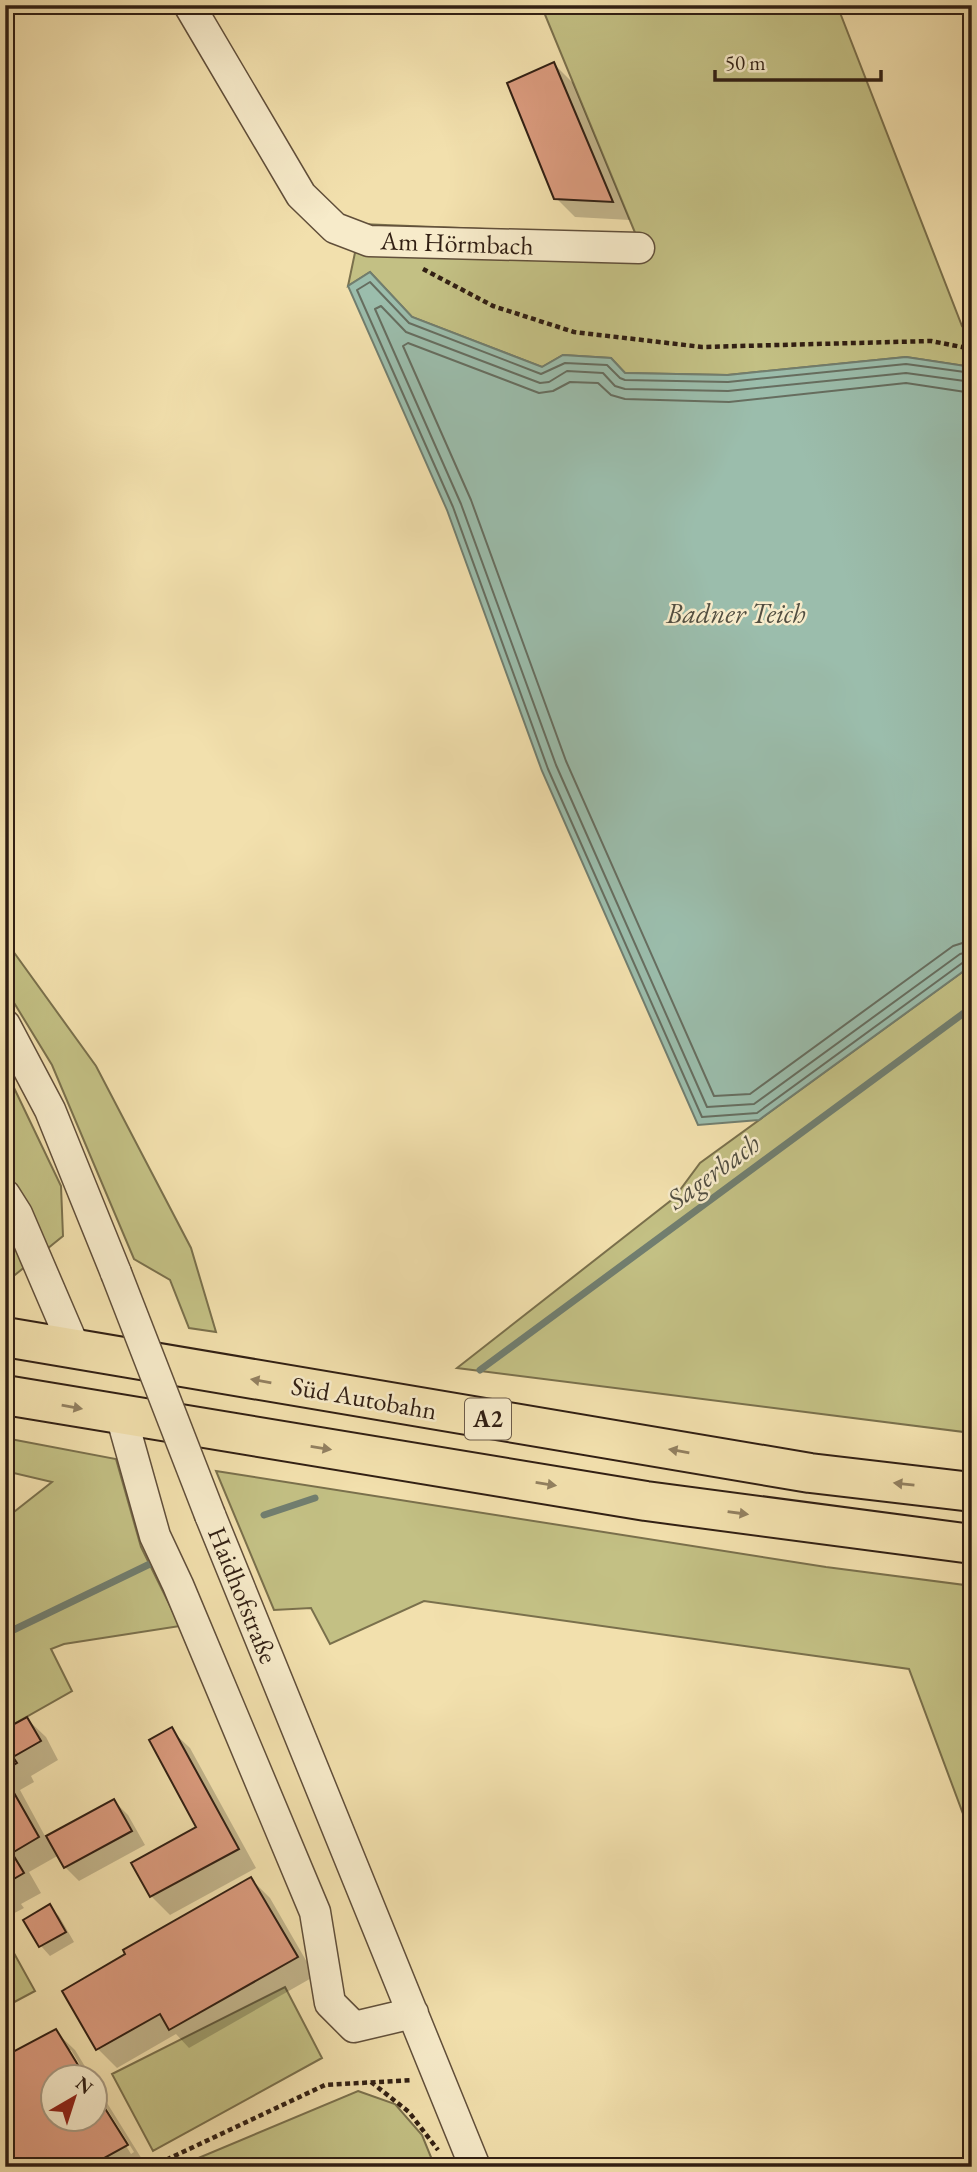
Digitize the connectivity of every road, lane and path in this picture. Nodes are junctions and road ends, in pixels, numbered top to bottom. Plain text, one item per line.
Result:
1 (190, 5) edge
2 (639, 248) dead end
3 (419, 267) dead end
4 (972, 349) edge
5 (5, 1025) edge
6 (5, 1195) edge
7 (5, 1337) edge
8 (75, 1349) junction
9 (5, 1395) edge
10 (121, 1415) junction
11 (972, 1492) edge
12 (972, 1544) edge
13 (413, 2012) junction
14 (437, 2072) junction
15 (371, 2082) junction
16 (441, 2157) dead end
17 (155, 2166) edge
18 (475, 2167) edge

1 - 2 street, Am Hörmbach
3 - 4 path
5 - 13 street, Haidhofstraße, bridge
6 - 8 street
7 - 8 highway, Süd Autobahn / A2
11 -> 8 highway, Süd Autobahn / A2
9 -> 10 highway, A2
10 -> 12 highway, A2
10 - 13 street
13 - 14 street, Haidhofstraße
14 - 15 path
14 - 18 street, Haidhofstraße
15 - 16 path
15 - 17 path

